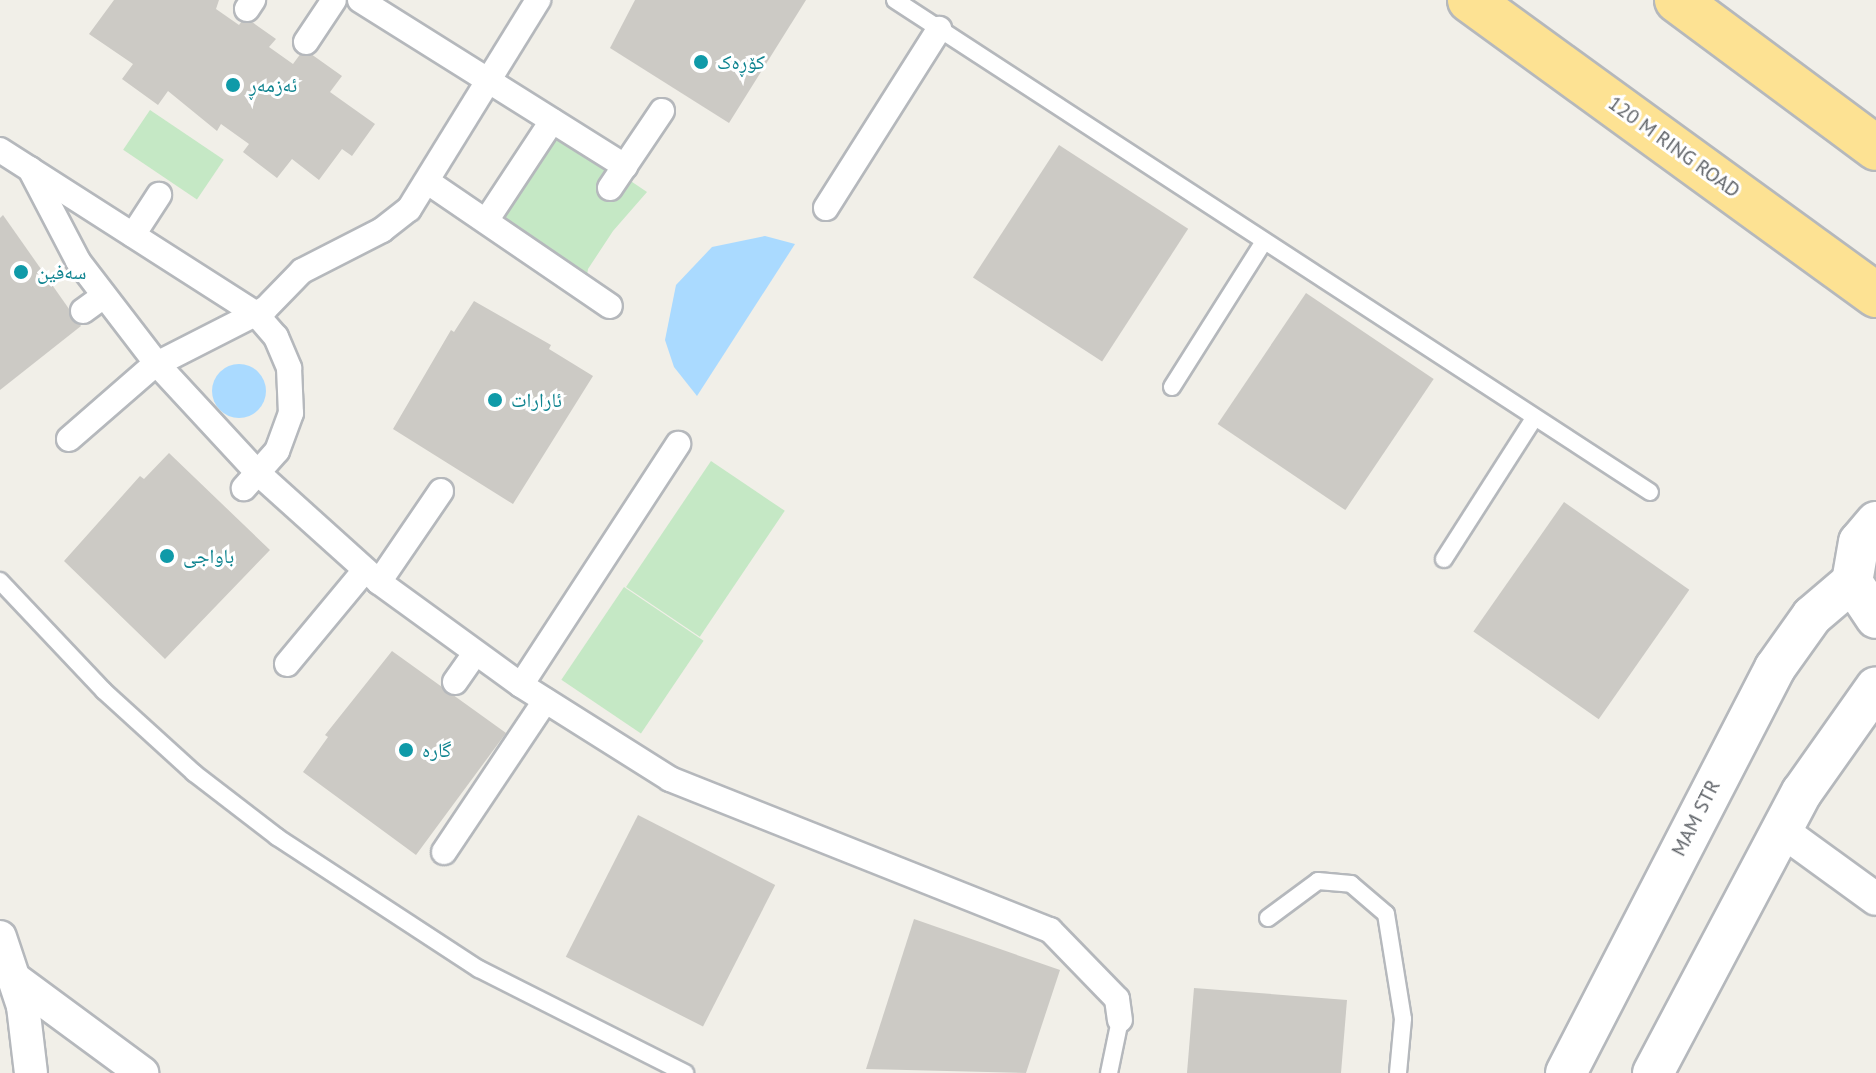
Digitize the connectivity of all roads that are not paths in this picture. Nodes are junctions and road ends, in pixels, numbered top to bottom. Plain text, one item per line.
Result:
1 (334, 0) edge
2 (360, 0) edge
3 (538, 0) edge
4 (895, 0) edge
5 (1459, 0) edge
6 (1470, 0) edge
7 (1677, 0) edge
8 (939, 29) junction
9 (1527, 40) junction
10 (306, 42) dead end
11 (486, 80) junction
12 (662, 111) dead end
13 (552, 121) junction
14 (1876, 148) edge
15 (0, 150) edge
16 (625, 166) junction
17 (30, 169) junction
18 (428, 182) junction
19 (610, 188) dead end
20 (159, 195) dead end
21 (826, 208) dead end
22 (486, 221) junction
23 (133, 235) junction
24 (1263, 243) junction
25 (1875, 294) edge
26 (104, 296) junction
27 (610, 306) dead end
28 (83, 311) dead end
29 (256, 314) junction
30 (157, 364) junction
31 (1172, 387) dead end
32 (1534, 418) junction
33 (69, 439) dead end
34 (678, 444) dead end
35 (251, 480) junction
36 (441, 491) dead end
37 (1650, 492) dead end
38 (1876, 522) edge
39 (1444, 559) dead end
40 (372, 576) junction
41 (0, 581) edge
42 (1852, 582) junction
43 (1876, 618) edge
44 (475, 653) junction
45 (287, 664) dead end
46 (455, 682) dead end
47 (521, 685) junction
48 (1876, 687) edge
49 (545, 701) junction
50 (1781, 830) junction
51 (444, 852) dead end
52 (1876, 899) edge
53 (1268, 918) dead end
54 (0, 937) edge
55 (16, 980) junction
56 (1120, 1020) joint
57 (31, 1073) edge
58 (142, 1073) edge
59 (685, 1073) edge
60 (1109, 1073) edge
61 (1398, 1073) edge
62 (1566, 1073) edge
63 (1653, 1073) edge

1 - 10 street
2 - 11 street
3 - 11 street
4 - 8 lane
5 - 9 highway
6 - 9 highway, 120 M RING ROAD
7 - 14 highway
8 - 21 street
8 - 24 lane
9 - 25 highway, 120 M RING ROAD
11 - 13 street
11 - 18 street
12 - 16 street
13 - 16 street
13 - 22 street
15 - 17 street
16 - 19 street
17 - 23 street
17 - 26 street
18 - 22 street
18 - 29 street
20 - 23 street
22 - 27 street
23 - 29 street
24 - 31 lane
24 - 32 lane
26 - 28 street
26 - 30 street
29 - 30 street
29 - 35 street
30 - 33 street
30 - 35 street
32 - 37 lane
32 - 39 lane
34 - 47 street
35 - 40 street
36 - 40 street
38 - 42 street
40 - 44 street
40 - 45 street
41 - 59 lane
42 - 43 street
42 - 62 street, MAM STR
44 - 46 street
44 - 47 street
47 - 49 street
48 - 50 street
49 - 51 street
49 - 56 street
50 - 52 street
50 - 63 street
53 - 61 lane
54 - 55 street
55 - 57 street
55 - 58 street
56 - 60 lane

